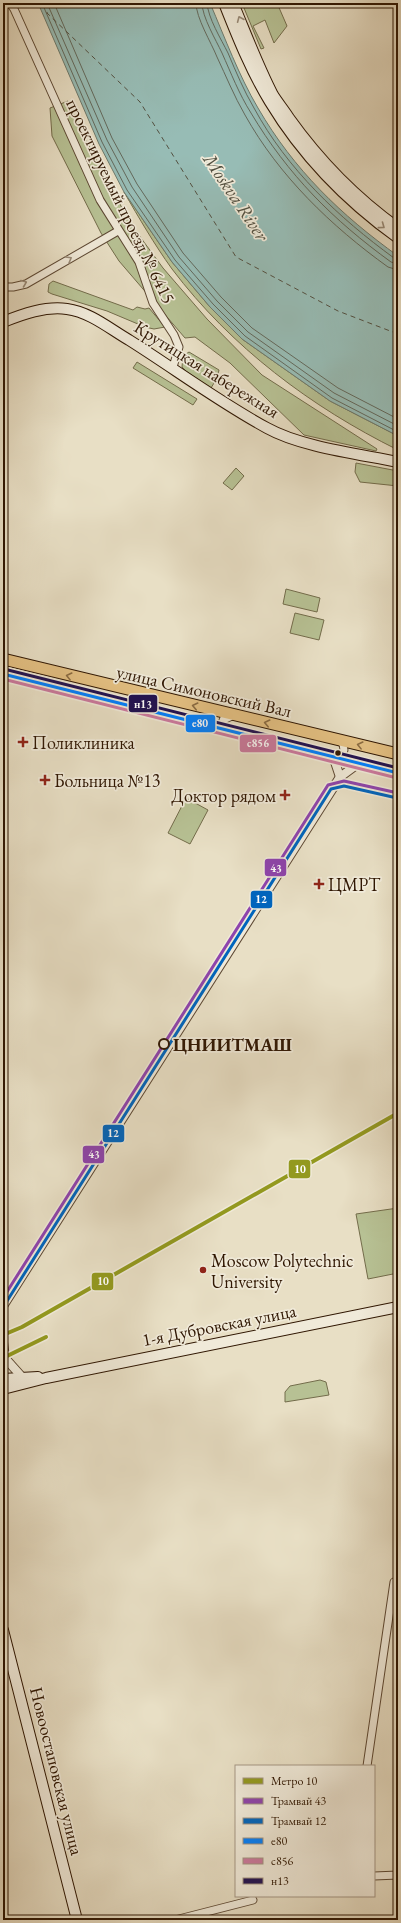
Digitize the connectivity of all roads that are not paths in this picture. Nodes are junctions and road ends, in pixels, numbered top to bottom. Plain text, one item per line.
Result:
1 (10, 3) edge
2 (224, 3) edge
3 (233, 3) edge
4 (254, 64) junction
5 (298, 136) junction
6 (398, 228) edge
7 (118, 231) junction
8 (398, 238) edge
9 (3, 288) edge
10 (3, 322) edge
11 (3, 329) edge
12 (171, 370) junction
13 (398, 462) edge
14 (398, 468) edge
15 (3, 659) edge
16 (3, 674) edge
17 (233, 715) junction
18 (229, 732) junction
19 (337, 739) junction
20 (398, 754) edge
21 (333, 756) junction
22 (359, 763) junction
23 (398, 773) edge
24 (340, 777) junction
25 (3, 1306) edge
26 (393, 1308) edge
27 (3, 1342) edge
28 (4, 1362) edge
29 (22, 1377) junction
30 (46, 1378) junction
31 (3, 1379) edge
32 (3, 1389) edge
33 (394, 1582) dead end
34 (3, 1630) edge
35 (367, 1765) edge
36 (398, 1875) edge
37 (375, 1876) edge
38 (254, 1900) dead end
39 (77, 1920) edge
40 (175, 1920) edge

1 - 7 street, проектируемый проезд № 6415
2 - 4 main road
4 -> 3 main road
4 - 5 main road
5 - 6 main road
5 -> 8 main road
9 -> 7 street
7 - 12 street, проектируемый проезд № 6415
10 - 12 main road, Крутицкая набережная
11 - 12 main road, Крутицкая набережная
12 - 13 main road, Крутицкая набережная
12 - 14 main road, Крутицкая набережная
17 -> 15 main road, улица Симоновский Вал
16 - 18 main road, улица Симоновский Вал
17 - 18 street
19 -> 17 main road, улица Симоновский Вал
18 - 21 main road, улица Симоновский Вал
20 -> 19 main road, улица Симоновский Вал
19 - 21 street
21 - 22 main road, улица Симоновский Вал
21 - 24 street
22 - 23 main road, улица Симоновский Вал
22 - 24 street
24 - 25 street
26 - 30 main road, 1-я Дубровская улица
27 - 28 street
28 - 29 street
29 - 30 main road, 1-я Дубровская улица
29 - 31 main road, 1-я Дубровская улица
30 - 32 main road, 1-я Дубровская улица
33 - 35 street
34 - 39 main road, Новоостаповская улица
36 - 37 street
38 - 40 street

